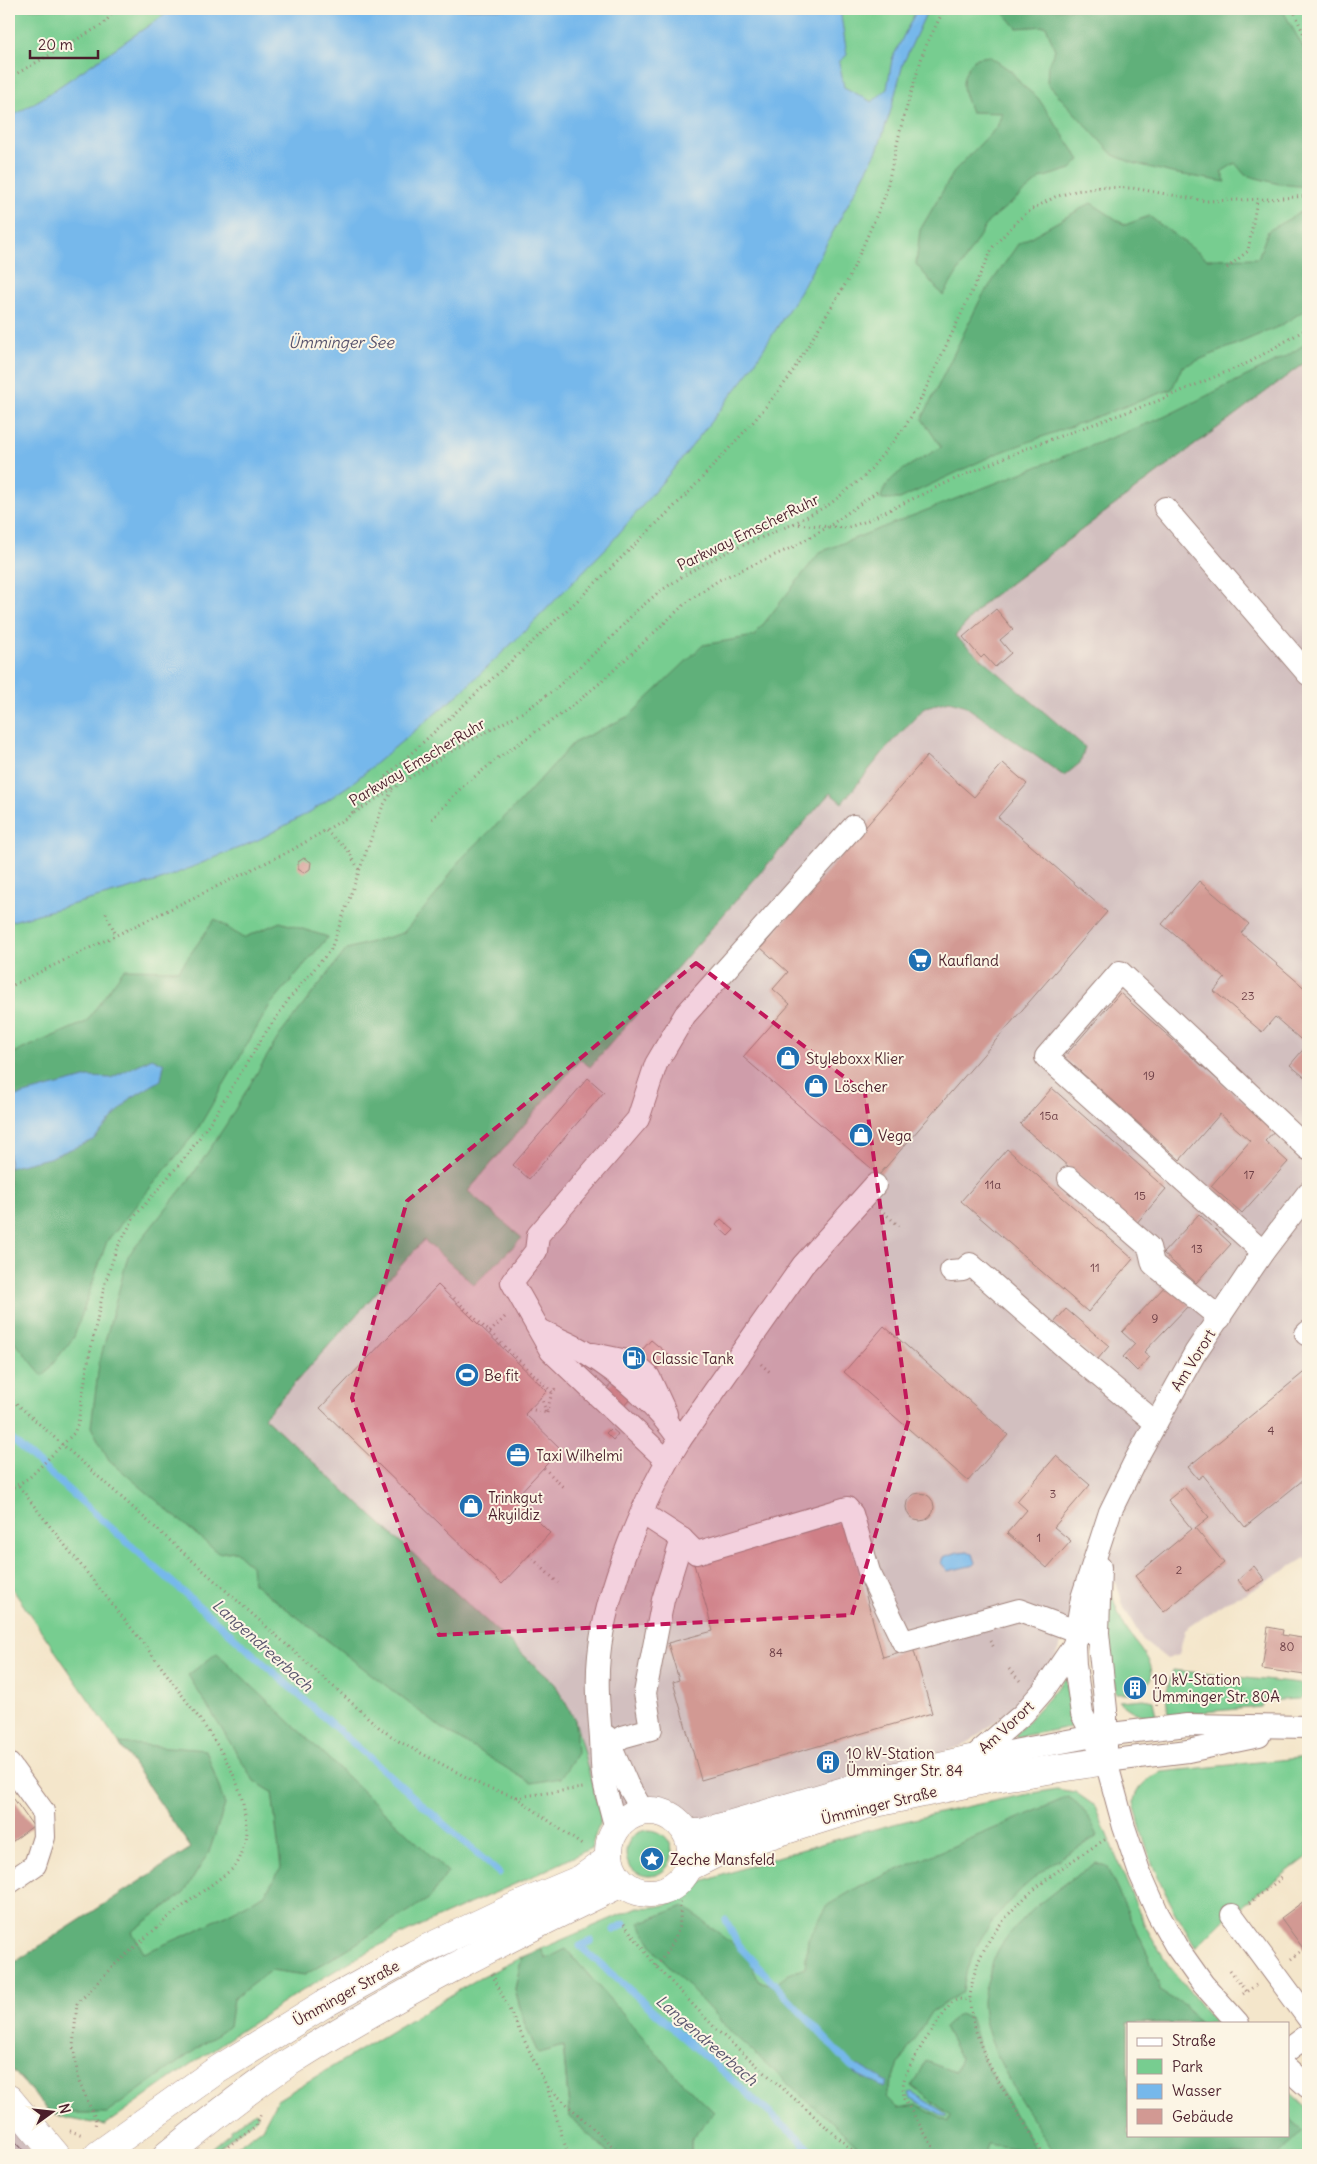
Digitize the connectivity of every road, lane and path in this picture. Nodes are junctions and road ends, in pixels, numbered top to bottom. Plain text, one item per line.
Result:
1 (117, 9) edge
2 (944, 9) edge
3 (1293, 9) edge
4 (1308, 44) edge
5 (9, 78) edge
6 (1308, 196) edge
7 (1257, 200) junction
8 (1227, 268) dead end
9 (1308, 328) edge
10 (878, 490) dead end
11 (1165, 508) dead end
12 (793, 524) junction
13 (828, 528) junction
14 (1308, 674) edge
15 (386, 778) junction
16 (392, 790) junction
17 (348, 816) junction
18 (432, 819) dead end
19 (854, 826) dead end
20 (326, 831) junction
21 (359, 870) junction
22 (106, 913) dead end
23 (116, 935) junction
24 (9, 987) edge
25 (1308, 1149) edge
26 (1069, 1178) dead end
27 (875, 1185) dead end
28 (1308, 1193) edge
29 (1264, 1252) junction
30 (952, 1270) dead end
31 (454, 1298) dead end
32 (1220, 1318) junction
33 (540, 1330) junction
34 (552, 1392) dead end
35 (9, 1397) edge
36 (541, 1397) dead end
37 (530, 1409) dead end
38 (1156, 1423) junction
39 (676, 1434) junction
40 (62, 1444) junction
41 (666, 1460) junction
42 (544, 1468) dead end
43 (19, 1486) junction
44 (565, 1489) dead end
45 (9, 1490) edge
46 (642, 1513) junction
47 (682, 1539) junction
48 (1101, 1541) junction
49 (529, 1556) dead end
50 (558, 1583) dead end
51 (1098, 1633) junction
52 (1075, 1638) junction
53 (1155, 1690) dead end
54 (1157, 1708) dead end
55 (1301, 1728) edge
56 (1102, 1744) junction
57 (606, 1749) junction
58 (971, 1759) junction
59 (9, 1764) edge
60 (592, 1787) dead end
61 (516, 1797) junction
62 (643, 1811) junction
63 (1124, 1827) junction
64 (616, 1829) junction
65 (686, 1833) junction
66 (582, 1845) dead end
67 (609, 1859) junction
68 (682, 1876) junction
69 (1283, 1877) dead end
70 (9, 1883) edge
71 (622, 1883) junction
72 (1232, 1915) joint
73 (624, 1924) dead end
74 (656, 1966) junction
75 (1230, 1970) dead end
76 (1274, 1971) junction
77 (500, 1992) dead end
78 (1246, 1992) junction
79 (970, 2000) junction
80 (1232, 2016) edge
81 (1308, 2018) edge
82 (1308, 2035) edge
83 (1290, 2048) edge
84 (1290, 2071) edge
85 (547, 2087) junction
86 (1308, 2087) edge
87 (9, 2099) edge
88 (263, 2108) dead end
89 (67, 2130) dead end
90 (93, 2142) edge
91 (56, 2155) edge
92 (168, 2155) edge
93 (216, 2155) edge
94 (568, 2155) edge
95 (622, 2155) edge
96 (858, 2155) edge
97 (938, 2155) edge
98 (1043, 2155) edge

1 - 5 path
2 - 15 path
3 - 4 path
6 - 7 path, Parkway EmscherRuhr
7 - 8 path
7 - 12 path, Parkway EmscherRuhr
9 - 13 path
10 - 13 path
11 - 14 street
12 - 13 path
12 - 16 path, Parkway EmscherRuhr
13 - 18 path
15 - 16 path
15 - 17 path
16 - 17 path, Parkway EmscherRuhr
16 - 21 path
17 - 20 path
19 - 33 street
20 - 21 path
20 - 23 path
21 - 40 path
22 - 23 path
23 - 24 path
25 - 29 street
26 - 32 street
27 - 39 street
28 - 29 street, Am Vorort
29 - 32 street, Am Vorort
30 - 38 street
31 - 34 path
32 - 38 street, Am Vorort
33 - 39 street
33 - 41 street
35 - 40 path
36 - 37 path
38 - 48 street, Am Vorort
39 - 41 street
40 - 43 path
40 - 61 path
41 - 46 street
42 - 44 path
43 - 45 path
43 - 90 path
46 - 47 street
46 - 57 street
47 - 52 street
47 - 57 street
48 - 51 street, Am Vorort
48 - 52 street, Am Vorort
49 - 50 path
51 - 52 street
51 - 56 street, Am Vorort
52 - 56 street, Am Vorort
52 - 58 street, Am Vorort
53 - 54 path
55 - 56 street, Ümminger Straße
56 - 58 street, Ümminger Straße
56 - 63 street
56 - 68 main road, Ümminger Straße
57 - 62 street
57 - 64 street
58 - 65 main road, Ümminger Straße
59 - 70 street
60 - 61 path
61 - 66 path
62 - 64 main road
62 - 65 main road
63 - 79 path
63 - 80 street
64 - 67 main road
65 - 68 main road
67 - 71 main road
67 - 90 main road, Ümminger Straße
68 - 71 main road, Ümminger Straße
68 - 74 path
69 - 72 path
71 - 92 main road, Ümminger Straße
72 - 76 street
73 - 74 path
74 - 96 path
75 - 78 path
76 - 78 path
76 - 81 street
77 - 85 path
78 - 80 path
79 - 97 path
79 - 98 path
82 - 83 street
84 - 86 street
85 - 94 path
85 - 95 path
87 - 91 main road
88 - 93 path
89 - 90 path

